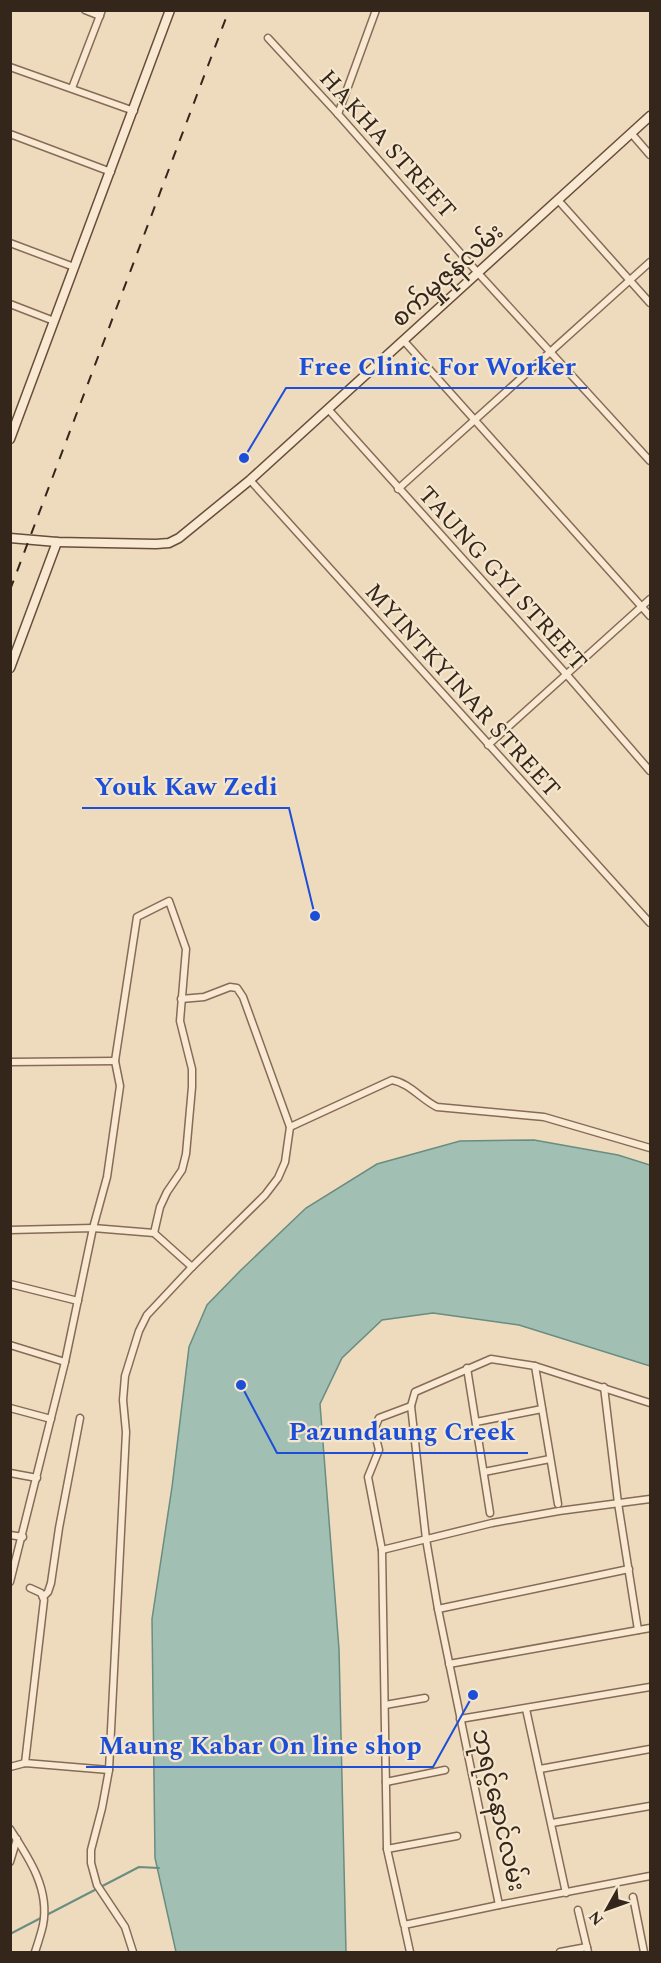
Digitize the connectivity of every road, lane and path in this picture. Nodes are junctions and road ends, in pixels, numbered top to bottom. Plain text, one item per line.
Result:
1 (86, 10) edge
2 (170, 10) edge
3 (376, 10) edge
4 (101, 13) edge
5 (268, 38) dead end
6 (10, 67) edge
7 (72, 88) junction
8 (134, 111) junction
9 (338, 114) junction
10 (651, 116) edge
11 (631, 133) junction
12 (10, 134) edge
13 (651, 155) edge
14 (111, 172) junction
15 (558, 200) junction
16 (10, 243) edge
17 (651, 262) edge
18 (74, 267) junction
19 (478, 273) junction
20 (630, 280) junction
21 (651, 303) edge
22 (10, 304) edge
23 (54, 321) junction
24 (404, 340) junction
25 (551, 352) junction
26 (328, 409) junction
27 (476, 420) junction
28 (10, 439) edge
29 (651, 461) edge
30 (250, 480) junction
31 (398, 489) junction
32 (10, 538) edge
33 (57, 542) junction
34 (651, 599) edge
35 (642, 607) junction
36 (651, 616) edge
37 (10, 668) edge
38 (567, 675) junction
39 (488, 744) junction
40 (651, 771) edge
41 (651, 923) edge
42 (181, 999) junction
43 (115, 1061) junction
44 (10, 1062) edge
45 (290, 1127) junction
46 (651, 1148) edge
47 (93, 1228) junction
48 (10, 1230) edge
49 (154, 1233) junction
50 (192, 1267) junction
51 (10, 1284) edge
52 (78, 1301) junction
53 (10, 1345) edge
54 (65, 1362) junction
55 (535, 1366) junction
56 (467, 1368) junction
57 (604, 1387) junction
58 (651, 1403) edge
59 (411, 1406) junction
60 (10, 1408) edge
61 (542, 1410) junction
62 (80, 1418) dead end
63 (51, 1419) junction
64 (476, 1422) junction
65 (550, 1459) junction
66 (484, 1472) junction
67 (10, 1473) edge
68 (37, 1478) junction
69 (651, 1499) edge
70 (618, 1503) junction
71 (558, 1504) dead end
72 (490, 1513) dead end
73 (10, 1535) edge
74 (23, 1537) junction
75 (426, 1539) junction
76 (382, 1550) junction
77 (629, 1569) junction
78 (10, 1582) edge
79 (30, 1588) dead end
80 (43, 1597) junction
81 (438, 1609) junction
82 (651, 1628) edge
83 (638, 1630) junction
84 (449, 1664) junction
85 (651, 1687) edge
86 (425, 1698) dead end
87 (385, 1705) junction
88 (526, 1709) junction
89 (460, 1719) junction
90 (651, 1749) edge
91 (24, 1763) junction
92 (10, 1767) edge
93 (540, 1769) junction
94 (109, 1770) junction
95 (445, 1770) dead end
96 (386, 1782) junction
97 (651, 1806) edge
98 (552, 1823) junction
99 (10, 1828) edge
100 (457, 1836) dead end
101 (17, 1839) junction
102 (387, 1849) junction
103 (10, 1862) edge
104 (651, 1876) edge
105 (566, 1893) junction
106 (633, 1897) dead end
107 (499, 1905) junction
108 (578, 1910) dead end
109 (404, 1927) junction
110 (587, 1950) edge
111 (36, 1953) edge
112 (133, 1953) edge
113 (410, 1953) edge
114 (560, 1953) edge
115 (644, 1953) edge

1 - 4 street
2 - 8 street
3 - 9 street
4 - 7 street
5 - 9 street, HAKHA STREET
6 - 7 street
7 - 8 street
8 - 14 street
9 - 19 street, HAKHA STREET
10 - 11 street, စက်မှုဇုန်လမ်း
11 - 13 street
11 - 15 street, စက်မှုဇုန်လမ်း
12 - 14 street
14 - 18 street
15 - 19 street, စက်မှုဇုန်လမ်း
15 - 20 street
16 - 18 street
17 - 20 street
18 - 23 street
19 - 24 street, စက်မှုဇုန်လမ်း
19 - 25 street, HAKHA STREET
20 - 21 street
20 - 25 street
22 - 23 street
23 - 28 street
24 - 26 street, စက်မှုဇုန်လမ်း
24 - 27 street
25 - 27 street
25 - 29 street, HAKHA STREET
26 - 30 street, စက်မှုဇုန်လမ်း
26 - 31 street, TAUNG GYI STREET
27 - 31 street
27 - 35 street
30 - 33 street, စက်မှုဇုန်လမ်း
30 - 39 street, MYINTKYINAR STREET
31 - 38 street, TAUNG GYI STREET
32 - 33 street, စက်မှုဇုန်လမ်း
33 - 37 street
34 - 35 street
35 - 36 street
35 - 38 street
38 - 39 street
38 - 40 street, TAUNG GYI STREET
39 - 41 street, MYINTKYINAR STREET
42 - 43 street
42 - 45 street
42 - 49 street
43 - 44 street
43 - 47 street
45 - 46 street
45 - 50 street
47 - 48 street
47 - 49 street
47 - 52 street
49 - 50 street
50 - 94 street
51 - 52 street
52 - 54 street
53 - 54 street
54 - 63 street
55 - 56 street
55 - 57 street
55 - 61 street
56 - 59 street
56 - 64 street
57 - 58 street
57 - 70 street
59 - 75 street, ဘုရင့်နောင်လမ်း
59 - 76 street
60 - 63 street
61 - 64 street
61 - 65 street
62 - 80 street
63 - 68 street
64 - 66 street
65 - 66 street
65 - 71 street
66 - 72 street
67 - 68 street
68 - 74 street
69 - 70 street
70 - 75 street
70 - 77 street
73 - 74 street
74 - 78 street
75 - 76 street
75 - 81 street, ဘုရင့်နောင်လမ်း
76 - 87 street
77 - 81 street
77 - 83 street
79 - 80 street
80 - 91 street
81 - 84 street, ဘုရင့်နောင်လမ်း
82 - 83 street
83 - 84 street
84 - 89 street, ဘုရင့်နောင်လမ်း
85 - 88 street
86 - 87 street
87 - 96 street
88 - 89 street
88 - 93 street
89 - 107 street, ဘုရင့်နောင်လမ်း
90 - 93 street
91 - 92 street
91 - 94 street
93 - 98 street
94 - 112 street
95 - 96 street
96 - 102 street
97 - 98 street
98 - 105 street
99 - 101 street
100 - 102 street
101 - 103 street
101 - 111 street
102 - 109 street
104 - 105 street, ဘုရင့်နောင်လမ်း
105 - 107 street, ဘုရင့်နောင်လမ်း
106 - 115 street
107 - 109 street
108 - 110 street
109 - 113 street
110 - 114 street

